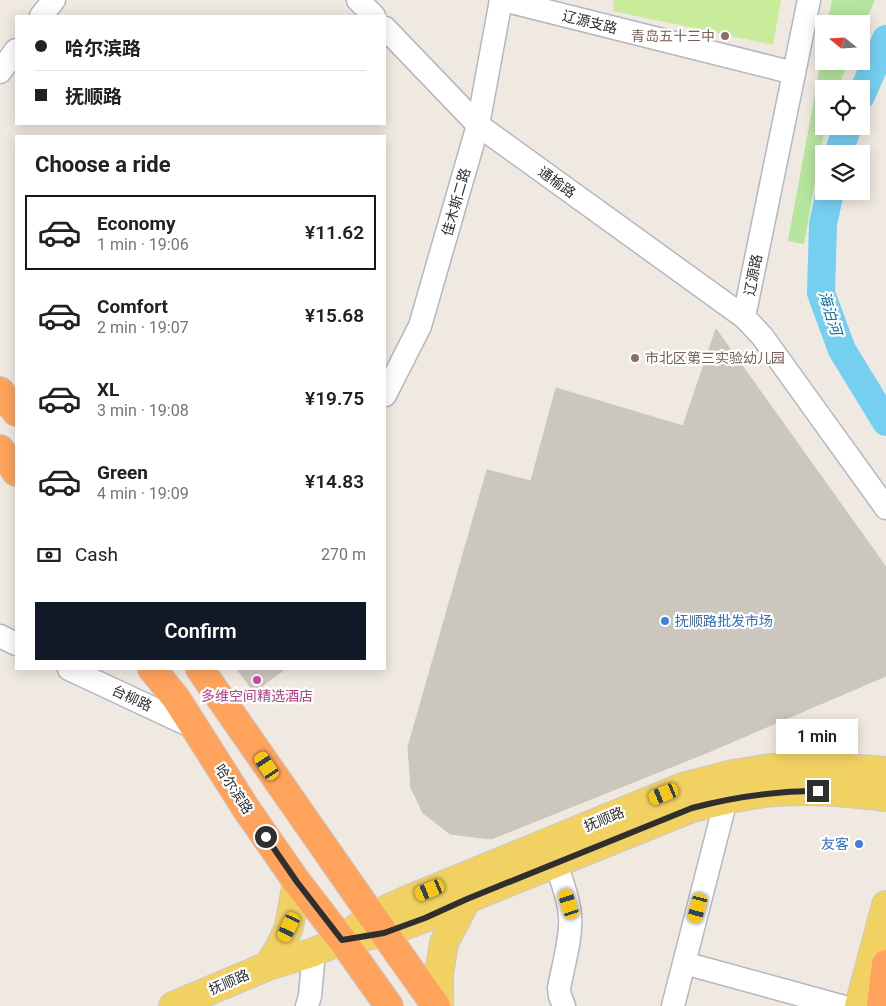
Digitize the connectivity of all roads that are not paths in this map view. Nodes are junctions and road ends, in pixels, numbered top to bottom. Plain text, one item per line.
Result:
1 (54, 0) edge
2 (358, 0) edge
3 (502, 0) edge
4 (809, 0) edge
5 (42, 15) edge
6 (373, 15) edge
7 (386, 29) edge
8 (15, 51) edge
9 (0, 72) edge
10 (794, 73) junction
11 (478, 125) junction
12 (744, 317) junction
13 (0, 390) edge
14 (386, 393) edge
15 (15, 411) edge
16 (0, 448) edge
17 (15, 470) edge
18 (886, 508) edge
19 (0, 636) edge
20 (15, 644) edge
21 (71, 670) edge
22 (153, 670) edge
23 (201, 670) edge
24 (195, 728) junction
25 (886, 771) edge
26 (729, 787) junction
27 (886, 797) edge
28 (556, 863) junction
29 (297, 882) junction
30 (467, 899) junction
31 (886, 906) edge
32 (378, 924) junction
33 (342, 940) junction
34 (314, 952) junction
35 (684, 963) junction
36 (886, 964) edge
37 (268, 966) junction
38 (173, 1006) edge
39 (308, 1006) edge
40 (389, 1006) edge
41 (438, 1006) edge
42 (564, 1006) edge
43 (673, 1006) edge
44 (841, 1006) edge
45 (859, 1006) edge
46 (881, 1006) edge

1 - 5 street
2 - 6 street
3 - 10 street, 辽源支路
3 - 11 street, 佳木斯二路
4 - 10 street, 辽源路
7 - 11 street, 通榆路
8 - 9 street
10 - 12 street, 辽源路
11 - 12 street, 通榆路
11 - 14 street, 佳木斯二路
12 - 18 street
13 - 15 highway
16 - 17 highway
19 - 20 street
21 - 24 street, 台柳路
22 - 24 highway, 哈尔滨路
23 - 32 highway
24 - 29 highway, 哈尔滨路
25 - 26 main road, 抚顺路
26 - 27 main road, 抚顺路
26 - 28 main road, 抚顺路
26 - 32 main road, 抚顺路
26 - 35 street
28 - 30 main road, 抚顺路
28 - 42 street
29 - 33 highway, 哈尔滨路
29 - 37 main road
30 - 32 main road, 抚顺路
30 - 41 main road
31 - 45 main road
32 - 33 main road, 抚顺路
32 - 41 highway
33 - 34 main road, 抚顺路
33 - 40 highway, 哈尔滨路
34 - 37 main road, 抚顺路
34 - 39 street
35 - 43 street
35 - 44 street
36 - 46 highway
37 - 38 main road, 抚顺路

